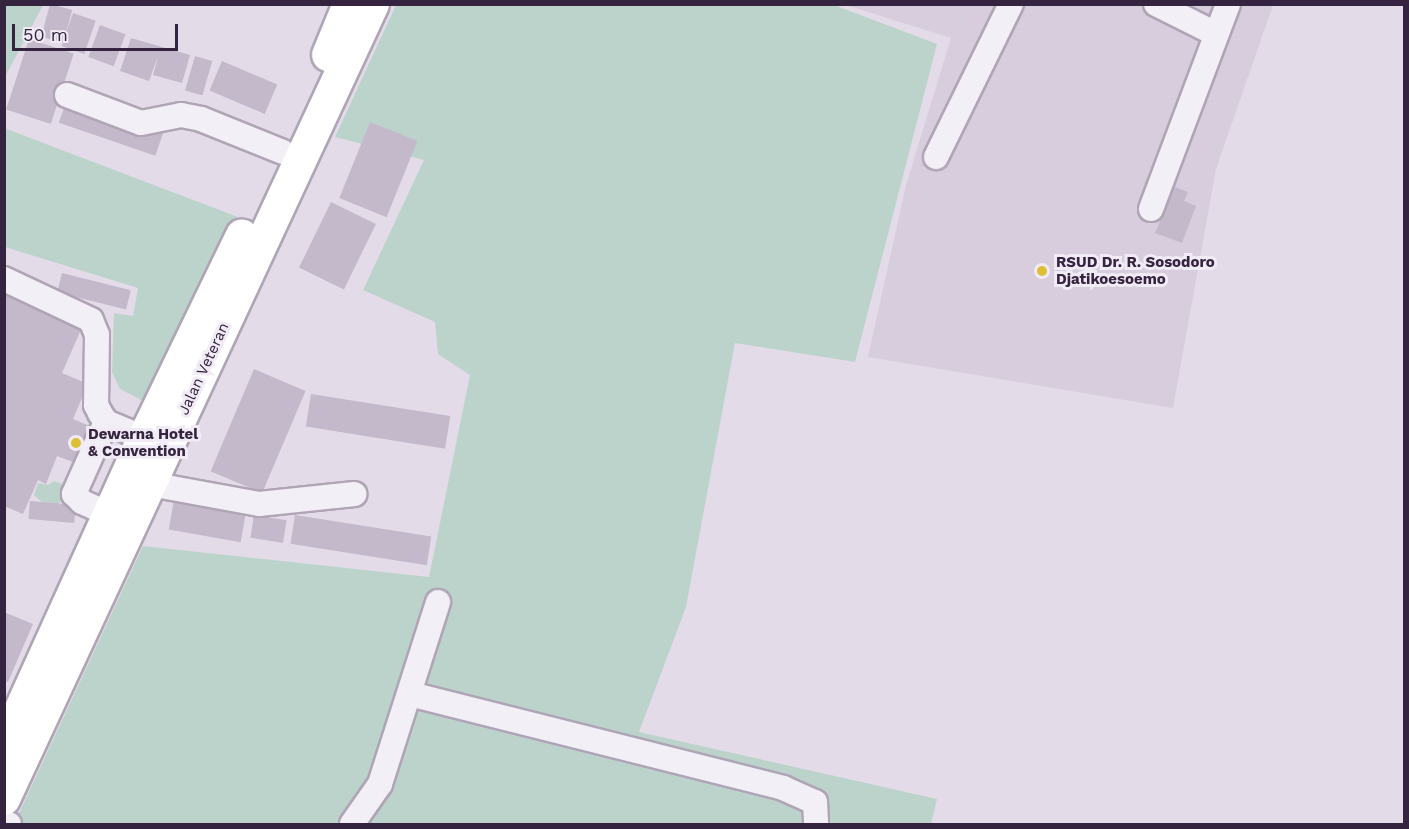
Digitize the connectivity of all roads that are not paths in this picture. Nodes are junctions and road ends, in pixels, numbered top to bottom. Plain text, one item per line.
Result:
1 (1011, 4) edge
2 (1156, 4) edge
3 (1228, 4) edge
4 (348, 7) edge
5 (1216, 34) junction
6 (67, 95) dead end
7 (283, 152) junction
8 (936, 157) dead end
9 (1151, 209) dead end
10 (4, 279) edge
11 (106, 422) junction
12 (144, 438) junction
13 (150, 484) junction
14 (354, 494) dead end
15 (111, 515) junction
16 (438, 602) dead end
17 (410, 694) junction
18 (5, 745) edge
19 (4, 799) edge
20 (4, 823) edge
21 (362, 823) edge
22 (9, 825) edge
23 (816, 825) edge

1 - 8 street
2 - 5 street
3 - 5 street
4 - 7 main road, Jalan Veteran
4 - 13 main road, Jalan Veteran
5 - 9 street
6 - 7 street
7 - 12 main road, Jalan Veteran
10 - 11 street
11 - 12 street
11 - 15 street
12 - 15 main road, Jalan Veteran
13 - 14 street
13 - 19 main road, Jalan Veteran
15 - 18 main road, Jalan Veteran
16 - 17 street
17 - 21 street
17 - 23 street
20 - 22 street

